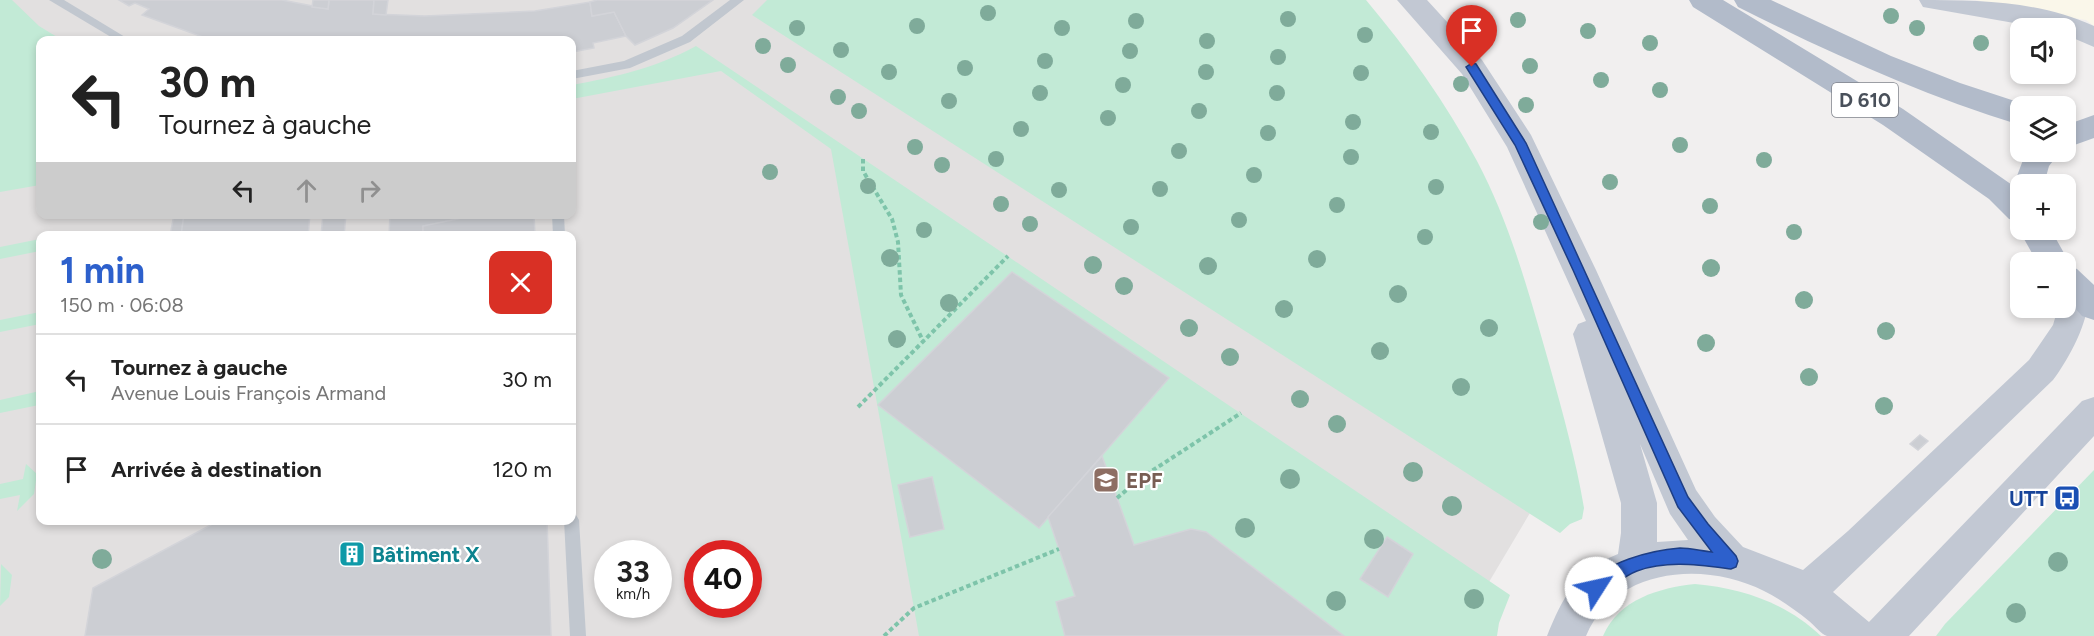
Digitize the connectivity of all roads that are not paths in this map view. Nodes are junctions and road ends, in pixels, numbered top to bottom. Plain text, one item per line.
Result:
1 (55, 0) edge
2 (738, 0) edge
3 (1411, 0) edge
4 (1703, 0) edge
5 (1748, 0) edge
6 (1927, 0) edge
7 (1934, 0) edge
8 (2010, 25) edge
9 (117, 36) edge
10 (2094, 37) edge
11 (2076, 46) edge
12 (2094, 60) edge
13 (576, 74) edge
14 (2010, 111) edge
15 (2010, 200) edge
16 (1560, 231) junction
17 (2079, 292) edge
18 (2094, 412) edge
19 (571, 525) edge
20 (1731, 561) junction
21 (1635, 564) junction
22 (1800, 591) junction
23 (578, 636) edge
24 (1566, 636) edge
25 (1856, 636) edge
26 (1883, 636) edge

1 - 9 lane
2 - 13 lane
3 - 16 street
4 - 15 main road, D 610
5 - 14 main road, D 610
6 - 8 street
7 - 10 street
11 - 12 street
16 - 20 street
16 - 21 street
17 - 22 street
18 - 26 street
19 - 23 lane
20 - 21 street
20 - 22 street
21 - 24 street
22 - 25 street

